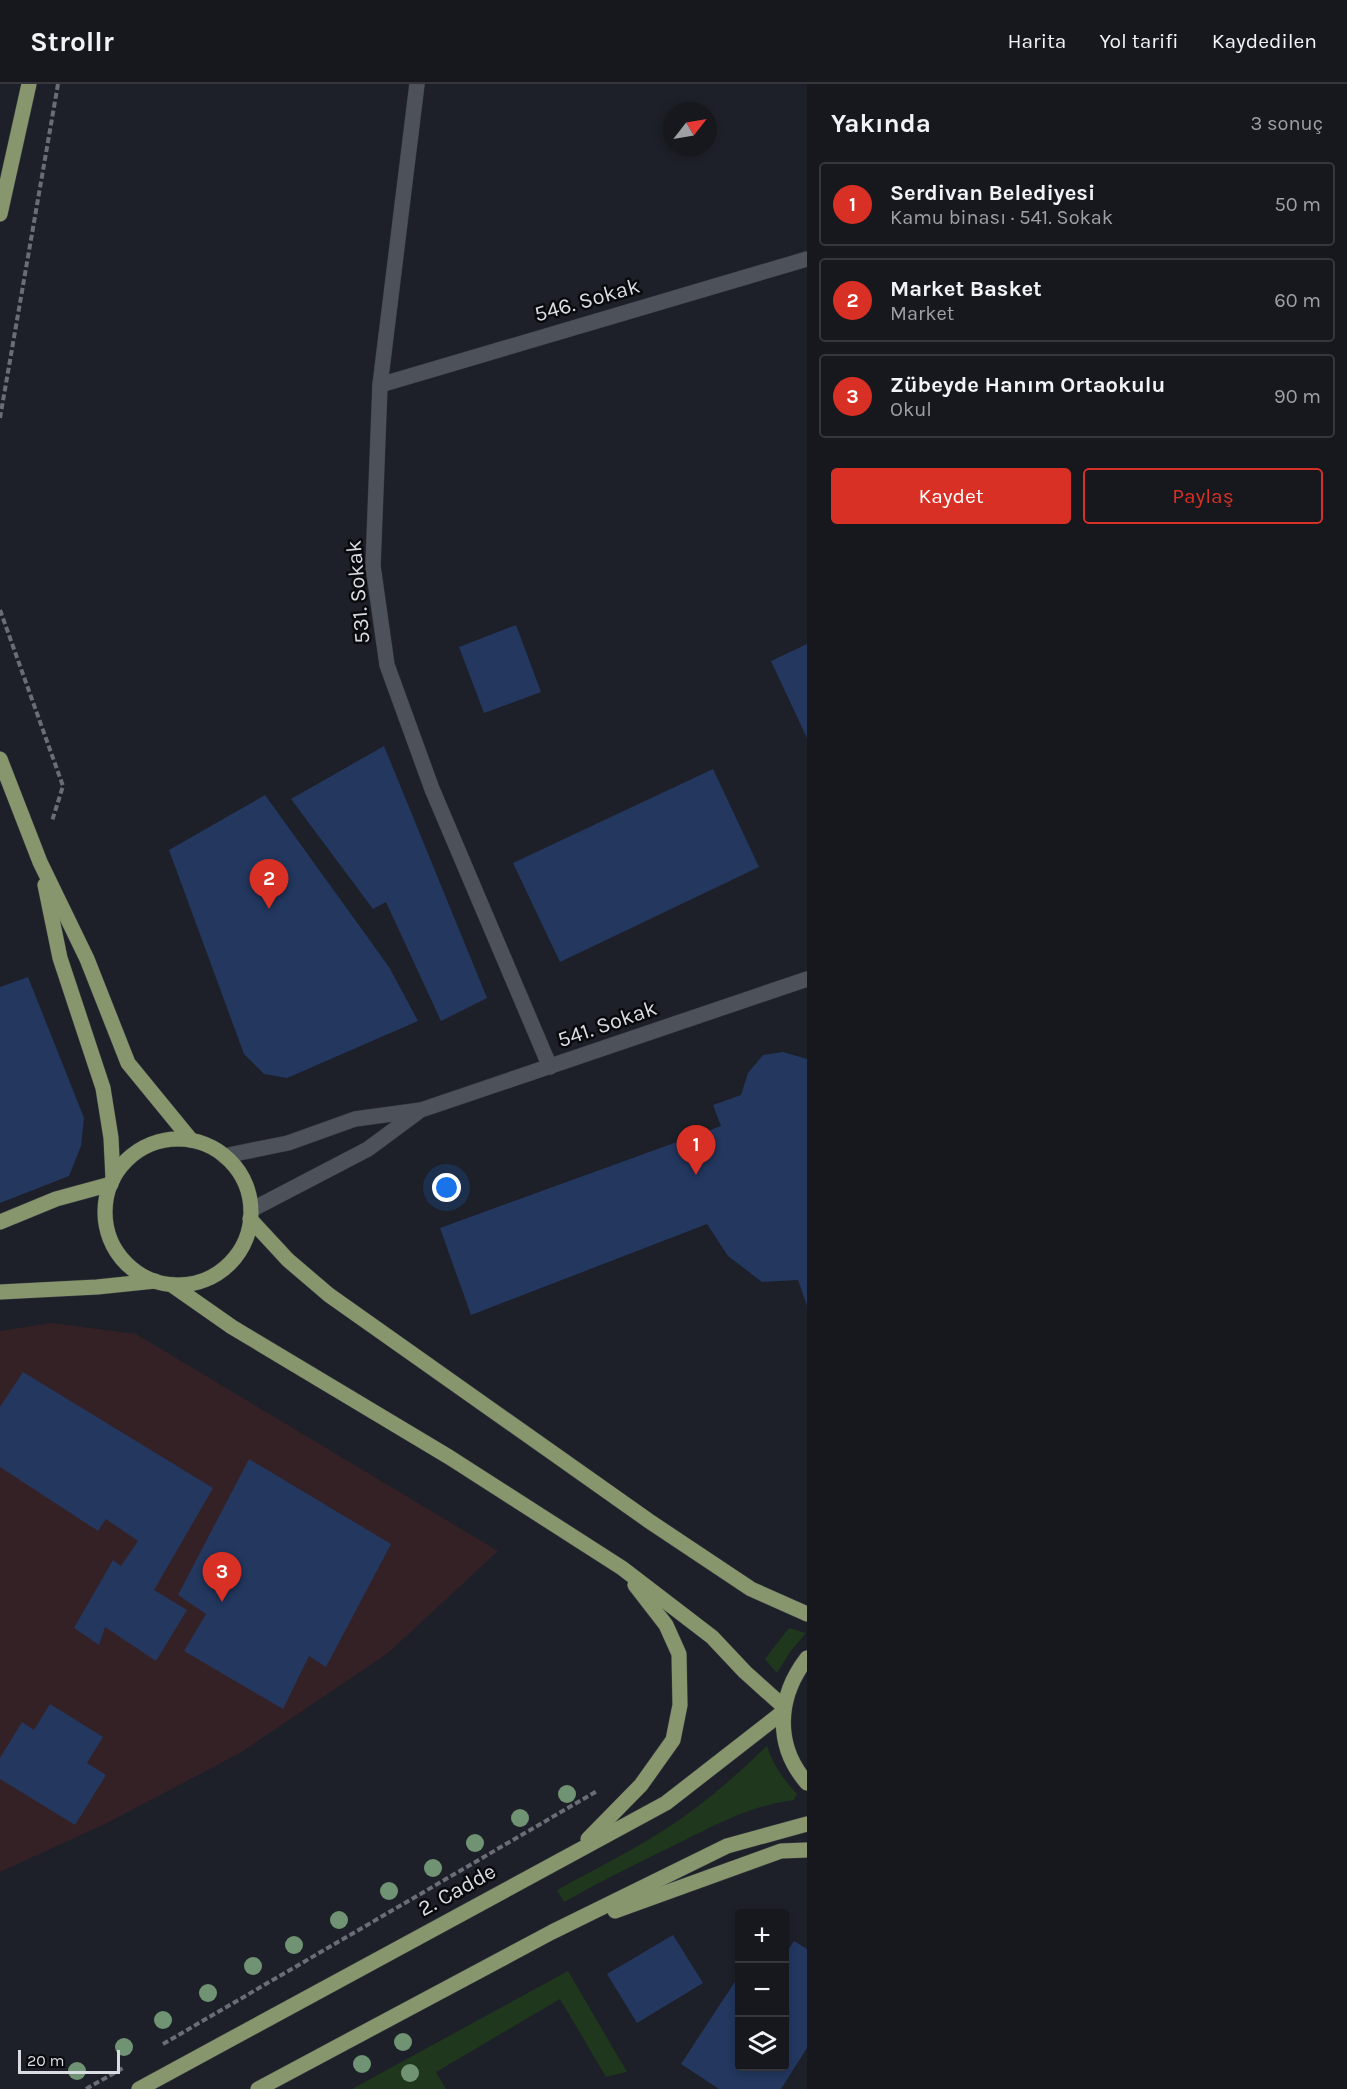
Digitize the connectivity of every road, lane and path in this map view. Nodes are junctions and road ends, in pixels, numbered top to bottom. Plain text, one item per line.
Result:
1 (29, 84) edge
2 (58, 84) edge
3 (417, 84) edge
4 (0, 214) edge
5 (807, 259) edge
6 (380, 385) junction
7 (0, 418) edge
8 (0, 610) edge
9 (0, 759) edge
10 (63, 786) dead end
11 (40, 862) junction
12 (807, 980) edge
13 (550, 1067) junction
14 (421, 1110) junction
15 (191, 1140) junction
16 (224, 1156) junction
17 (112, 1181) junction
18 (251, 1215) junction
19 (0, 1222) edge
20 (155, 1281) junction
21 (172, 1285) junction
22 (0, 1292) edge
23 (622, 1568) junction
24 (807, 1614) edge
25 (807, 1658) edge
26 (784, 1709) junction
27 (807, 1784) edge
28 (604, 1787) dead end
29 (807, 1824) edge
30 (579, 1850) junction
31 (807, 1850) edge
32 (552, 1932) junction
33 (159, 2047) dead end
34 (128, 2065) dead end
35 (86, 2089) edge
36 (139, 2089) edge
37 (258, 2089) edge

1 - 4 main road
2 - 7 path
3 - 6 street, 531. Sokak
5 - 6 street, 546. Sokak
6 - 13 street, 531. Sokak
8 - 10 path
9 - 11 main road
11 - 15 main road
11 - 17 main road
12 - 13 street, 541. Sokak
13 - 14 street, 541. Sokak
14 - 16 street
14 - 18 street
15 - 16 main road
15 - 17 main road
16 - 18 main road
17 - 19 main road
17 - 20 main road
18 - 21 main road
18 - 24 main road
20 - 21 main road
20 - 22 main road
21 - 23 main road
23 - 26 main road
23 - 30 main road
25 - 26 main road
26 - 27 main road
26 - 30 main road, 2. Cadde
28 - 33 path
29 - 32 main road
30 - 36 main road, 2. Cadde
31 - 32 main road
32 - 37 main road
34 - 35 path

